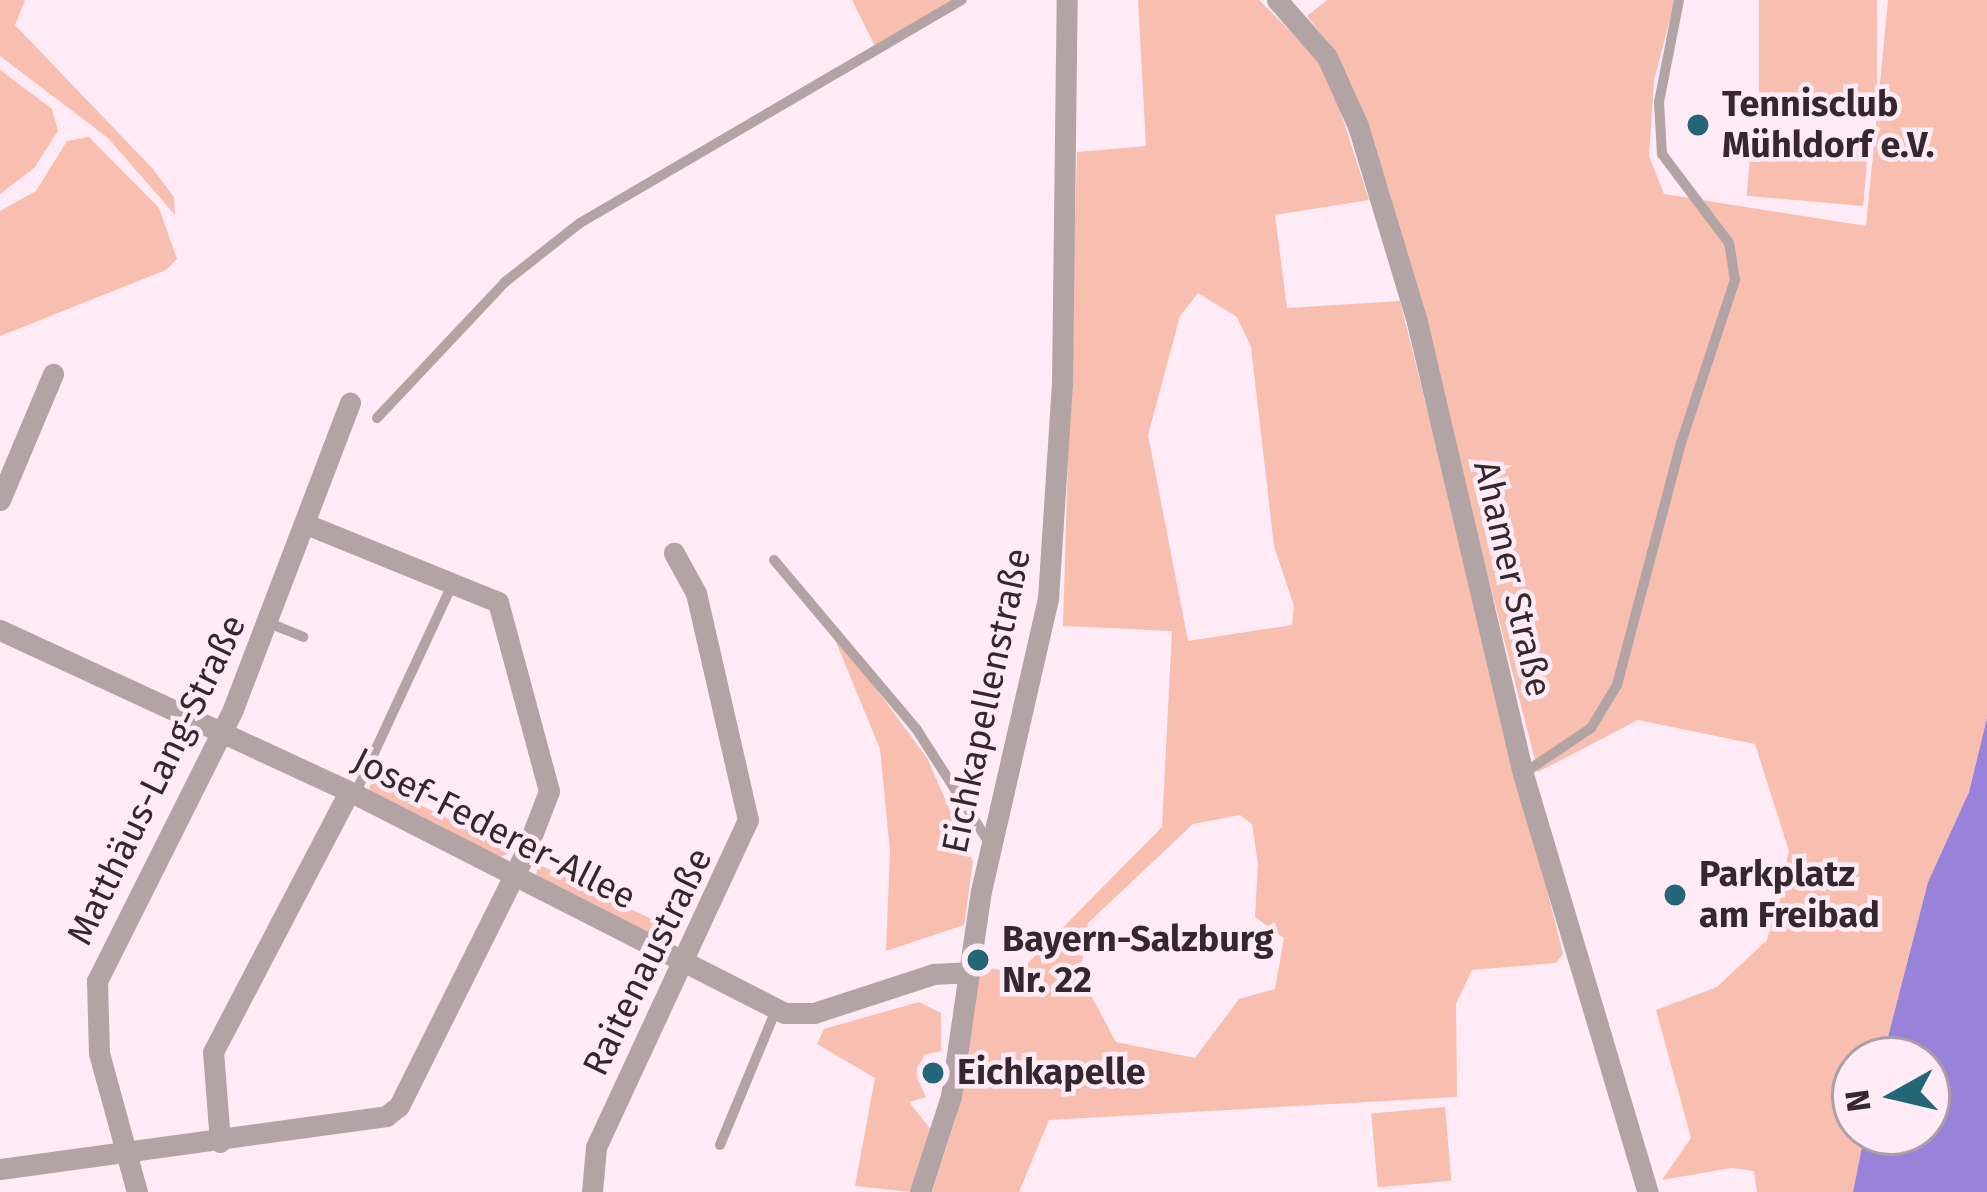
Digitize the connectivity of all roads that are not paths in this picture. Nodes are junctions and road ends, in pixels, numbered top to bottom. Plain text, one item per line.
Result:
1 (962, 0) edge
2 (1067, 0) edge
3 (1277, 0) edge
4 (1679, 0) edge
5 (53, 374) dead end
6 (350, 403) dead end
7 (376, 418) dead end
8 (0, 500) edge
9 (308, 525) junction
10 (674, 553) dead end
11 (774, 560) dead end
12 (452, 583) junction
13 (269, 623) junction
14 (0, 630) edge
15 (303, 637) dead end
16 (219, 735) junction
17 (1522, 773) junction
18 (352, 793) junction
19 (991, 845) junction
20 (514, 873) junction
21 (682, 961) junction
22 (967, 972) junction
23 (777, 1009) junction
24 (220, 1142) junction
25 (720, 1145) dead end
26 (126, 1155) junction
27 (0, 1169) edge
28 (137, 1192) edge
29 (592, 1192) edge
30 (920, 1192) edge
31 (1648, 1192) edge

1 - 7 lane
2 - 19 street, Eichkapellenstraße
3 - 17 street, Ahamer Straße
4 - 17 lane
5 - 8 street
6 - 9 street, Matthäus-Lang-Straße
9 - 12 street
9 - 13 street, Matthäus-Lang-Straße
10 - 21 street, Raitenaustraße
11 - 19 lane
12 - 18 lane
12 - 20 street
13 - 15 lane
13 - 16 street, Matthäus-Lang-Straße
14 - 16 street, Josef-Federer-Allee
16 - 18 street, Josef-Federer-Allee
16 - 26 street, Matthäus-Lang-Straße
17 - 31 street, Ahamer Straße
18 - 20 street, Josef-Federer-Allee
18 - 24 street
19 - 22 street, Eichkapellenstraße
20 - 21 street, Josef-Federer-Allee
20 - 24 street
21 - 23 street, Josef-Federer-Allee
21 - 29 street, Raitenaustraße
22 - 23 street, Josef-Federer-Allee
22 - 30 street, Eichkapellenstraße
23 - 25 lane
24 - 26 street
26 - 27 street
26 - 28 street, Matthäus-Lang-Straße

